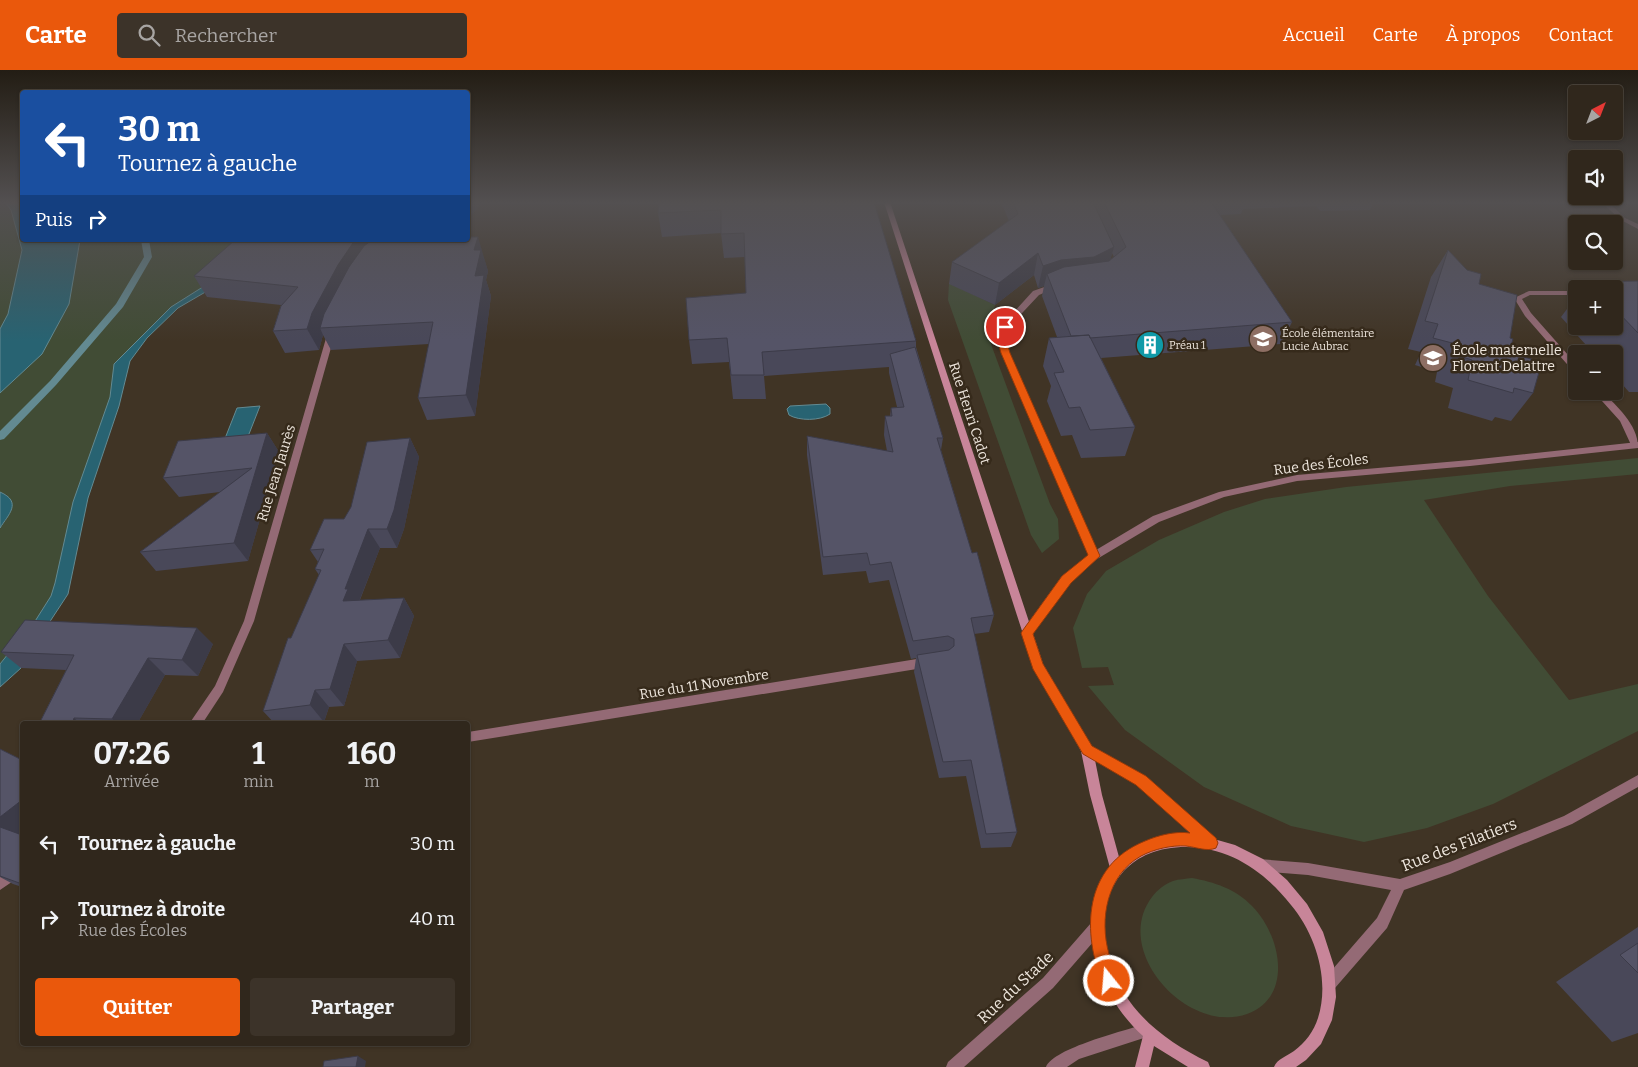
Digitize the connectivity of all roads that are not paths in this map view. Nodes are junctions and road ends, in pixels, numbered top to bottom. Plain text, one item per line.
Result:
1 (903, 249) edge
2 (1068, 285) edge
3 (1568, 294) edge
4 (337, 319) edge
5 (1568, 360) edge
6 (1605, 400) edge
7 (1637, 445) edge
8 (1094, 556) junction
9 (1027, 633) junction
10 (945, 660) edge
11 (197, 721) edge
12 (470, 737) edge
13 (1087, 750) junction
14 (1638, 781) edge
15 (1211, 843) junction
16 (1259, 865) junction
17 (1116, 868) junction
18 (20, 869) edge
19 (0, 884) edge
20 (1400, 885) junction
21 (1096, 928) junction
22 (1330, 983) junction
23 (1147, 1033) junction
24 (953, 1067) edge
25 (1053, 1067) edge
26 (1142, 1067) edge
27 (1203, 1067) edge
28 (1281, 1067) edge

1 - 9 main road, Rue Henri Cadot
2 - 8 street
3 - 5 street
4 - 11 street, Rue Jean Jaurès
6 - 7 street
7 - 8 street, Rue des Écoles
8 - 9 street, Rue des Écoles
9 - 13 main road, Rue Henri Cadot
10 - 12 street, Rue du 11 Novembre
13 - 15 main road
13 - 17 main road
14 - 20 street, Rue des Filatiers
15 - 16 main road
15 - 17 main road
16 - 20 street
16 - 22 main road
17 - 21 main road
18 - 19 street
20 - 22 street, Rue des Filatiers
21 - 23 main road
21 - 24 street, Rue du Stade
22 - 28 main road
23 - 25 street
23 - 26 main road
23 - 27 main road

